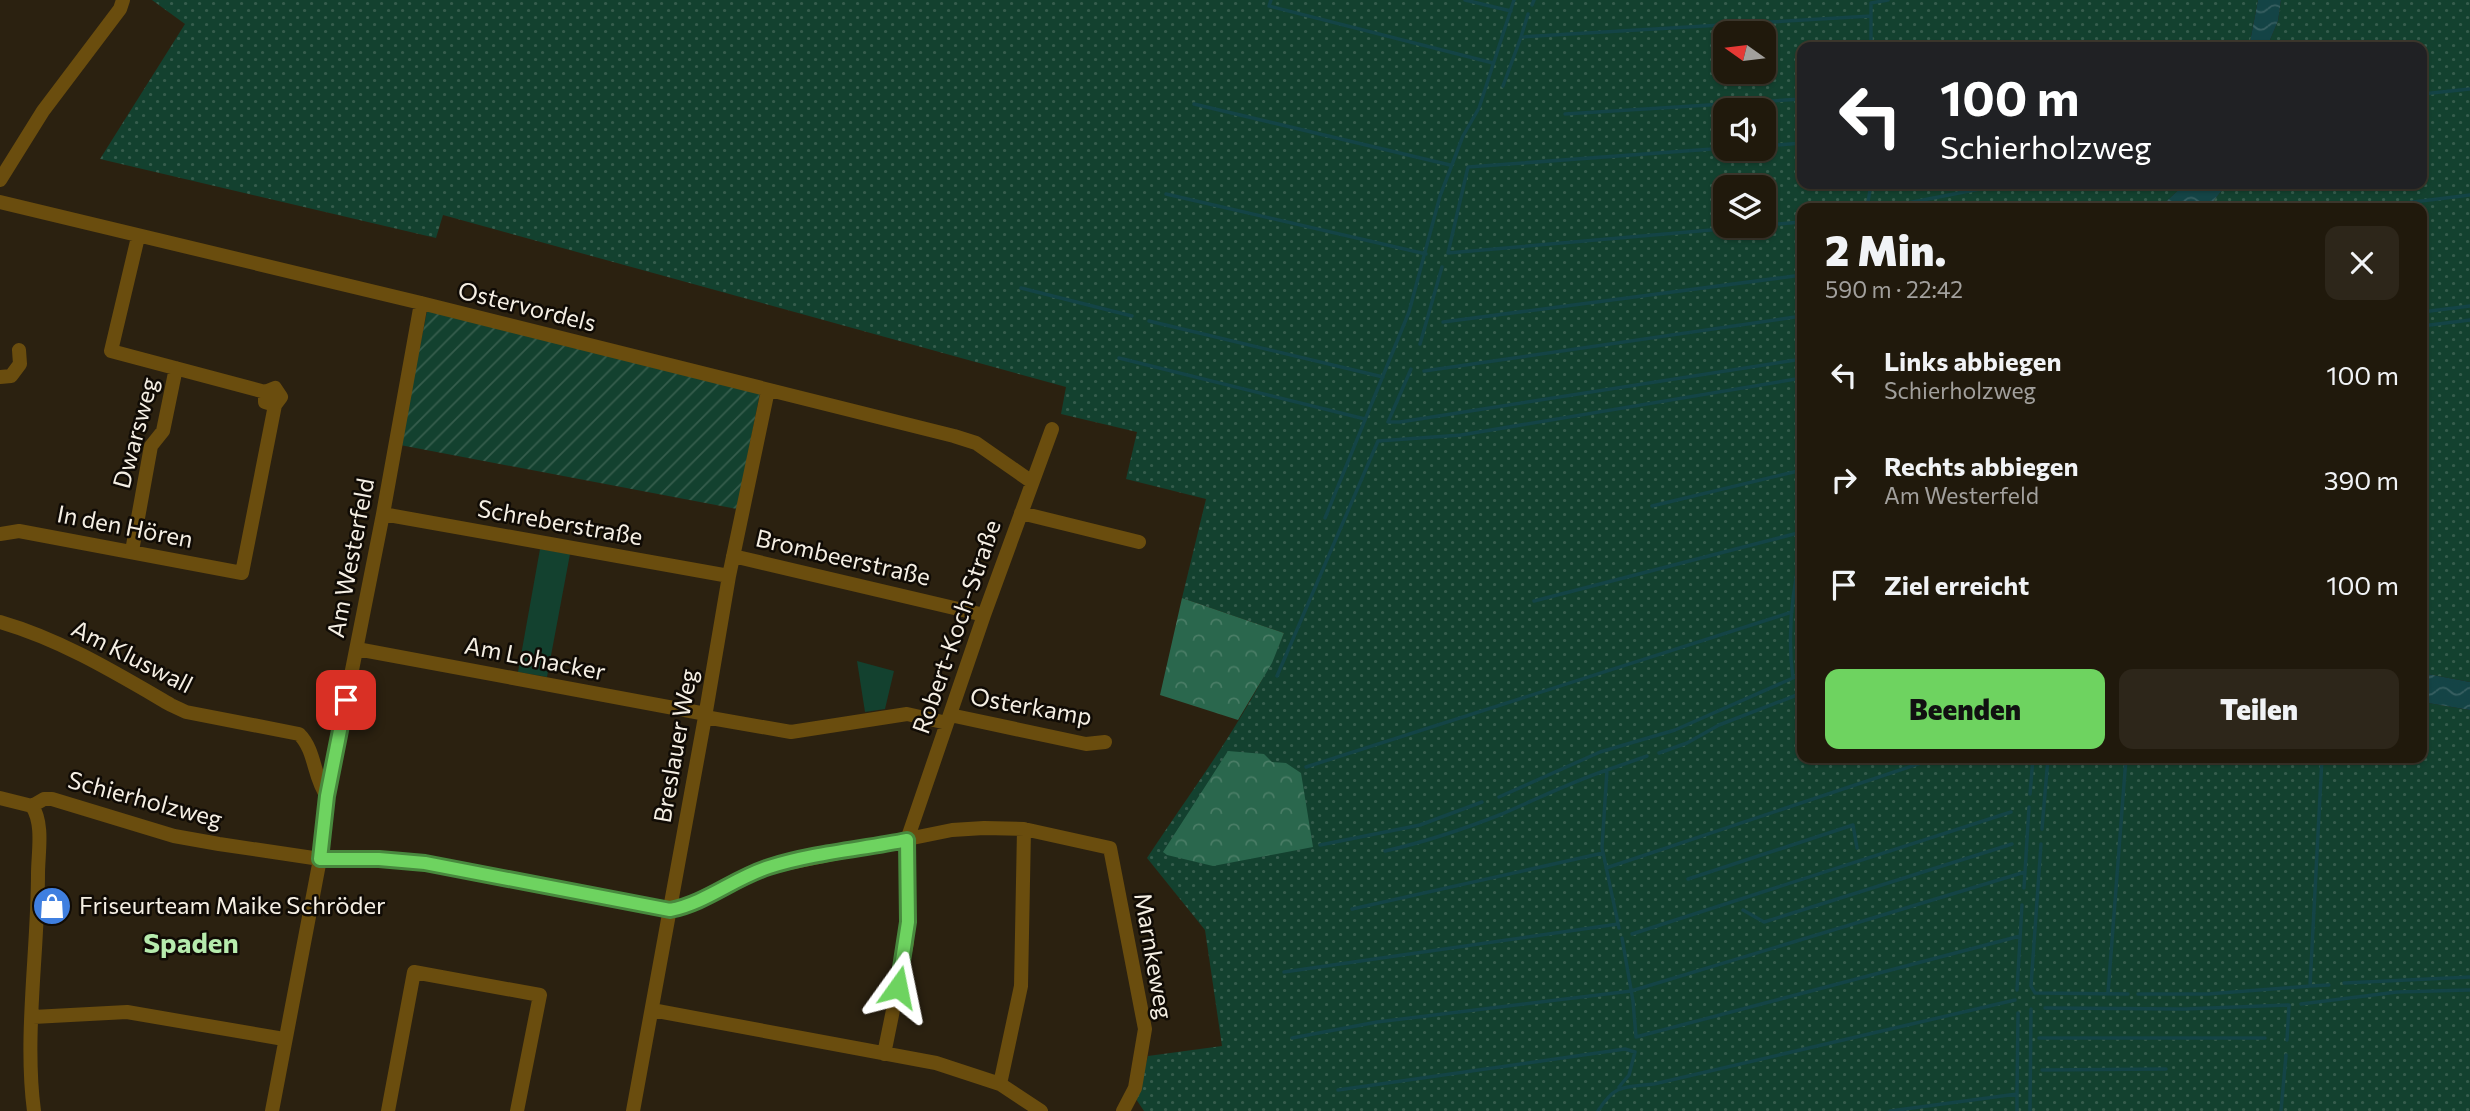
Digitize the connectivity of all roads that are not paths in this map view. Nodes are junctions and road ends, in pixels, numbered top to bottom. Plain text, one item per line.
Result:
1 (123, 0) edge
2 (0, 180) edge
3 (0, 202) edge
4 (138, 237) junction
5 (421, 303) junction
6 (19, 350) dead end
7 (176, 368) junction
8 (0, 377) edge
9 (768, 390) junction
10 (1052, 429) dead end
11 (1032, 482) junction
12 (1021, 513) junction
13 (383, 514) junction
14 (0, 534) edge
15 (1139, 542) dead end
16 (132, 551) junction
17 (733, 556) junction
18 (729, 576) junction
19 (984, 615) junction
20 (0, 622) edge
21 (357, 649) junction
22 (706, 715) junction
23 (948, 719) junction
24 (1105, 742) dead end
25 (336, 751) junction
26 (313, 760) junction
27 (327, 796) junction
28 (0, 798) edge
29 (32, 806) junction
30 (1024, 829) junction
31 (907, 840) junction
32 (320, 859) junction
33 (670, 910) junction
34 (652, 1010) junction
35 (33, 1017) junction
36 (284, 1039) junction
37 (884, 1054) junction
38 (1000, 1084) junction
39 (34, 1111) edge
40 (272, 1111) edge
41 (387, 1111) edge
42 (517, 1111) edge
43 (633, 1111) edge
44 (1041, 1111) edge
45 (1123, 1111) edge

1 - 2 street
3 - 4 street, Ostervordels
4 - 5 street, Ostervordels
4 - 7 street
5 - 9 street, Ostervordels
5 - 13 street, Am Westerfeld
6 - 8 street
7 - 16 street, Dwarsweg
7 - 16 street, In den Hören
9 - 11 street, Ostervordels
9 - 17 street, Breslauer Weg
10 - 11 street, Robert-Koch-Straße
11 - 12 street, Robert-Koch-Straße
12 - 15 street
12 - 19 street, Robert-Koch-Straße
13 - 18 street, Schreberstraße
13 - 21 street, Am Westerfeld
14 - 16 street, In den Hören
17 - 18 street, Breslauer Weg
17 - 19 street, Brombeerstraße
18 - 22 street, Breslauer Weg
19 - 23 street, Robert-Koch-Straße
20 - 26 street, Am Kluswall
21 - 22 street, Am Lohacker
21 - 25 street, Am Westerfeld
22 - 23 street, Am Lohacker
22 - 33 street, Breslauer Weg
23 - 24 street, Osterkamp
23 - 31 street, Robert-Koch-Straße
25 - 26 street
25 - 27 street, Am Westerfeld
26 - 27 street, Am Kluswall
27 - 32 street, Am Westerfeld
28 - 29 street, Schierholzweg
29 - 32 street, Schierholzweg
29 - 35 street
30 - 31 street
30 - 38 street
30 - 45 street, Marnkeweg
31 - 33 street
31 - 37 street, Robert-Koch-Straße
32 - 33 street, Schierholzweg
32 - 36 street, Am Westerfeld
33 - 34 street, Breslauer Weg
34 - 37 street
34 - 43 street, Breslauer Weg
35 - 36 street
35 - 39 street
36 - 40 street, Am Westerfeld
37 - 38 street
38 - 44 street
41 - 42 street

